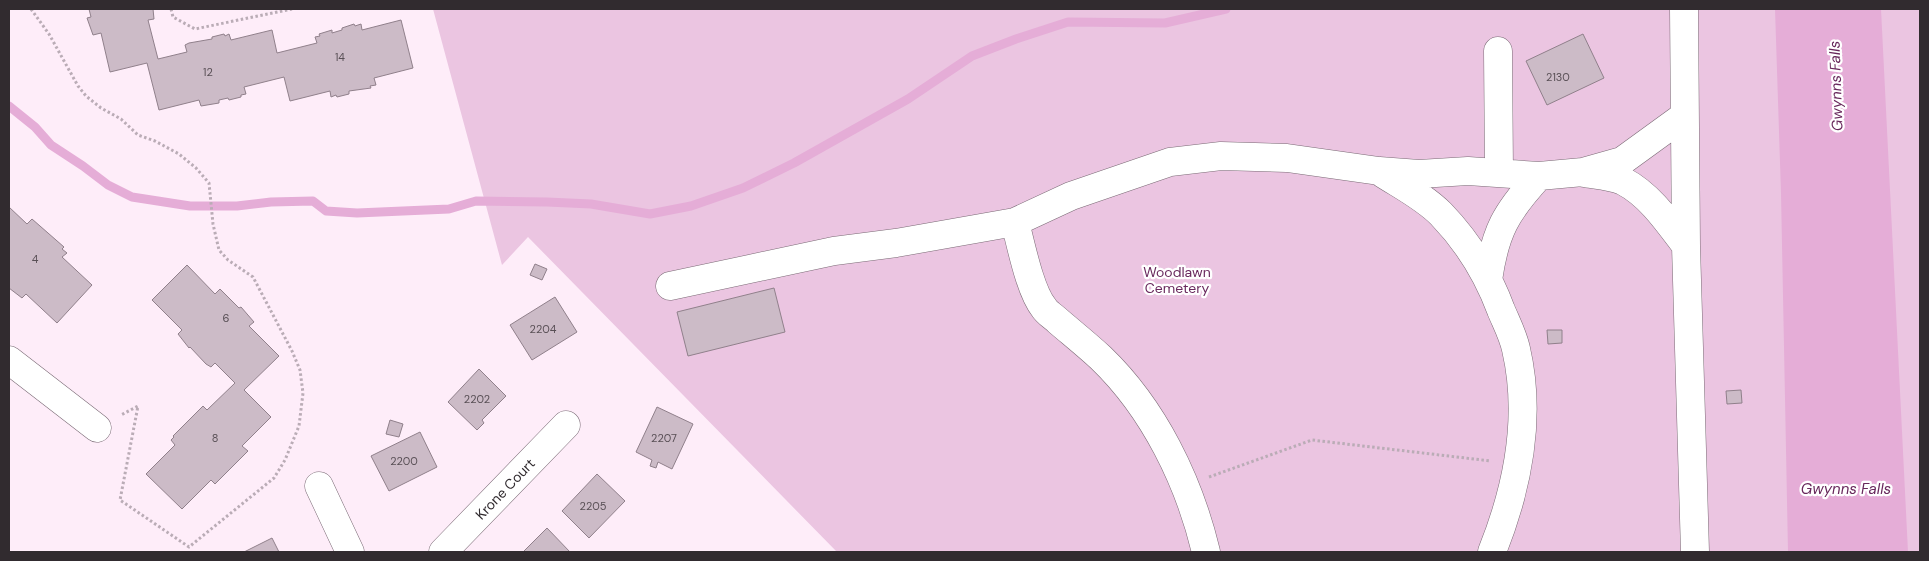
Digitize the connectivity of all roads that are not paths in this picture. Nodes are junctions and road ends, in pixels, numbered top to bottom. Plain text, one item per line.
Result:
1 (1684, 9) edge
2 (1498, 51) dead end
3 (1684, 116) junction
4 (1379, 172) junction
5 (1583, 172) junction
6 (1499, 173) junction
7 (1539, 176) junction
8 (1015, 222) junction
9 (1686, 246) junction
10 (1488, 280) junction
11 (670, 286) dead end
12 (9, 360) edge
13 (566, 425) dead end
14 (97, 428) road end
15 (319, 486) dead end
16 (350, 552) edge
17 (443, 552) edge
18 (1206, 552) edge
19 (1492, 552) edge
20 (1695, 552) edge

1 - 3 street
2 - 6 street
3 - 5 street
3 - 9 street
4 - 6 street
4 - 8 street
4 - 10 street
5 - 7 street
5 - 9 street
6 - 7 street
7 - 10 street
8 - 11 street
8 - 18 street
9 - 20 street
10 - 19 street
12 - 14 street
13 - 17 street, Krone Court
15 - 16 street

